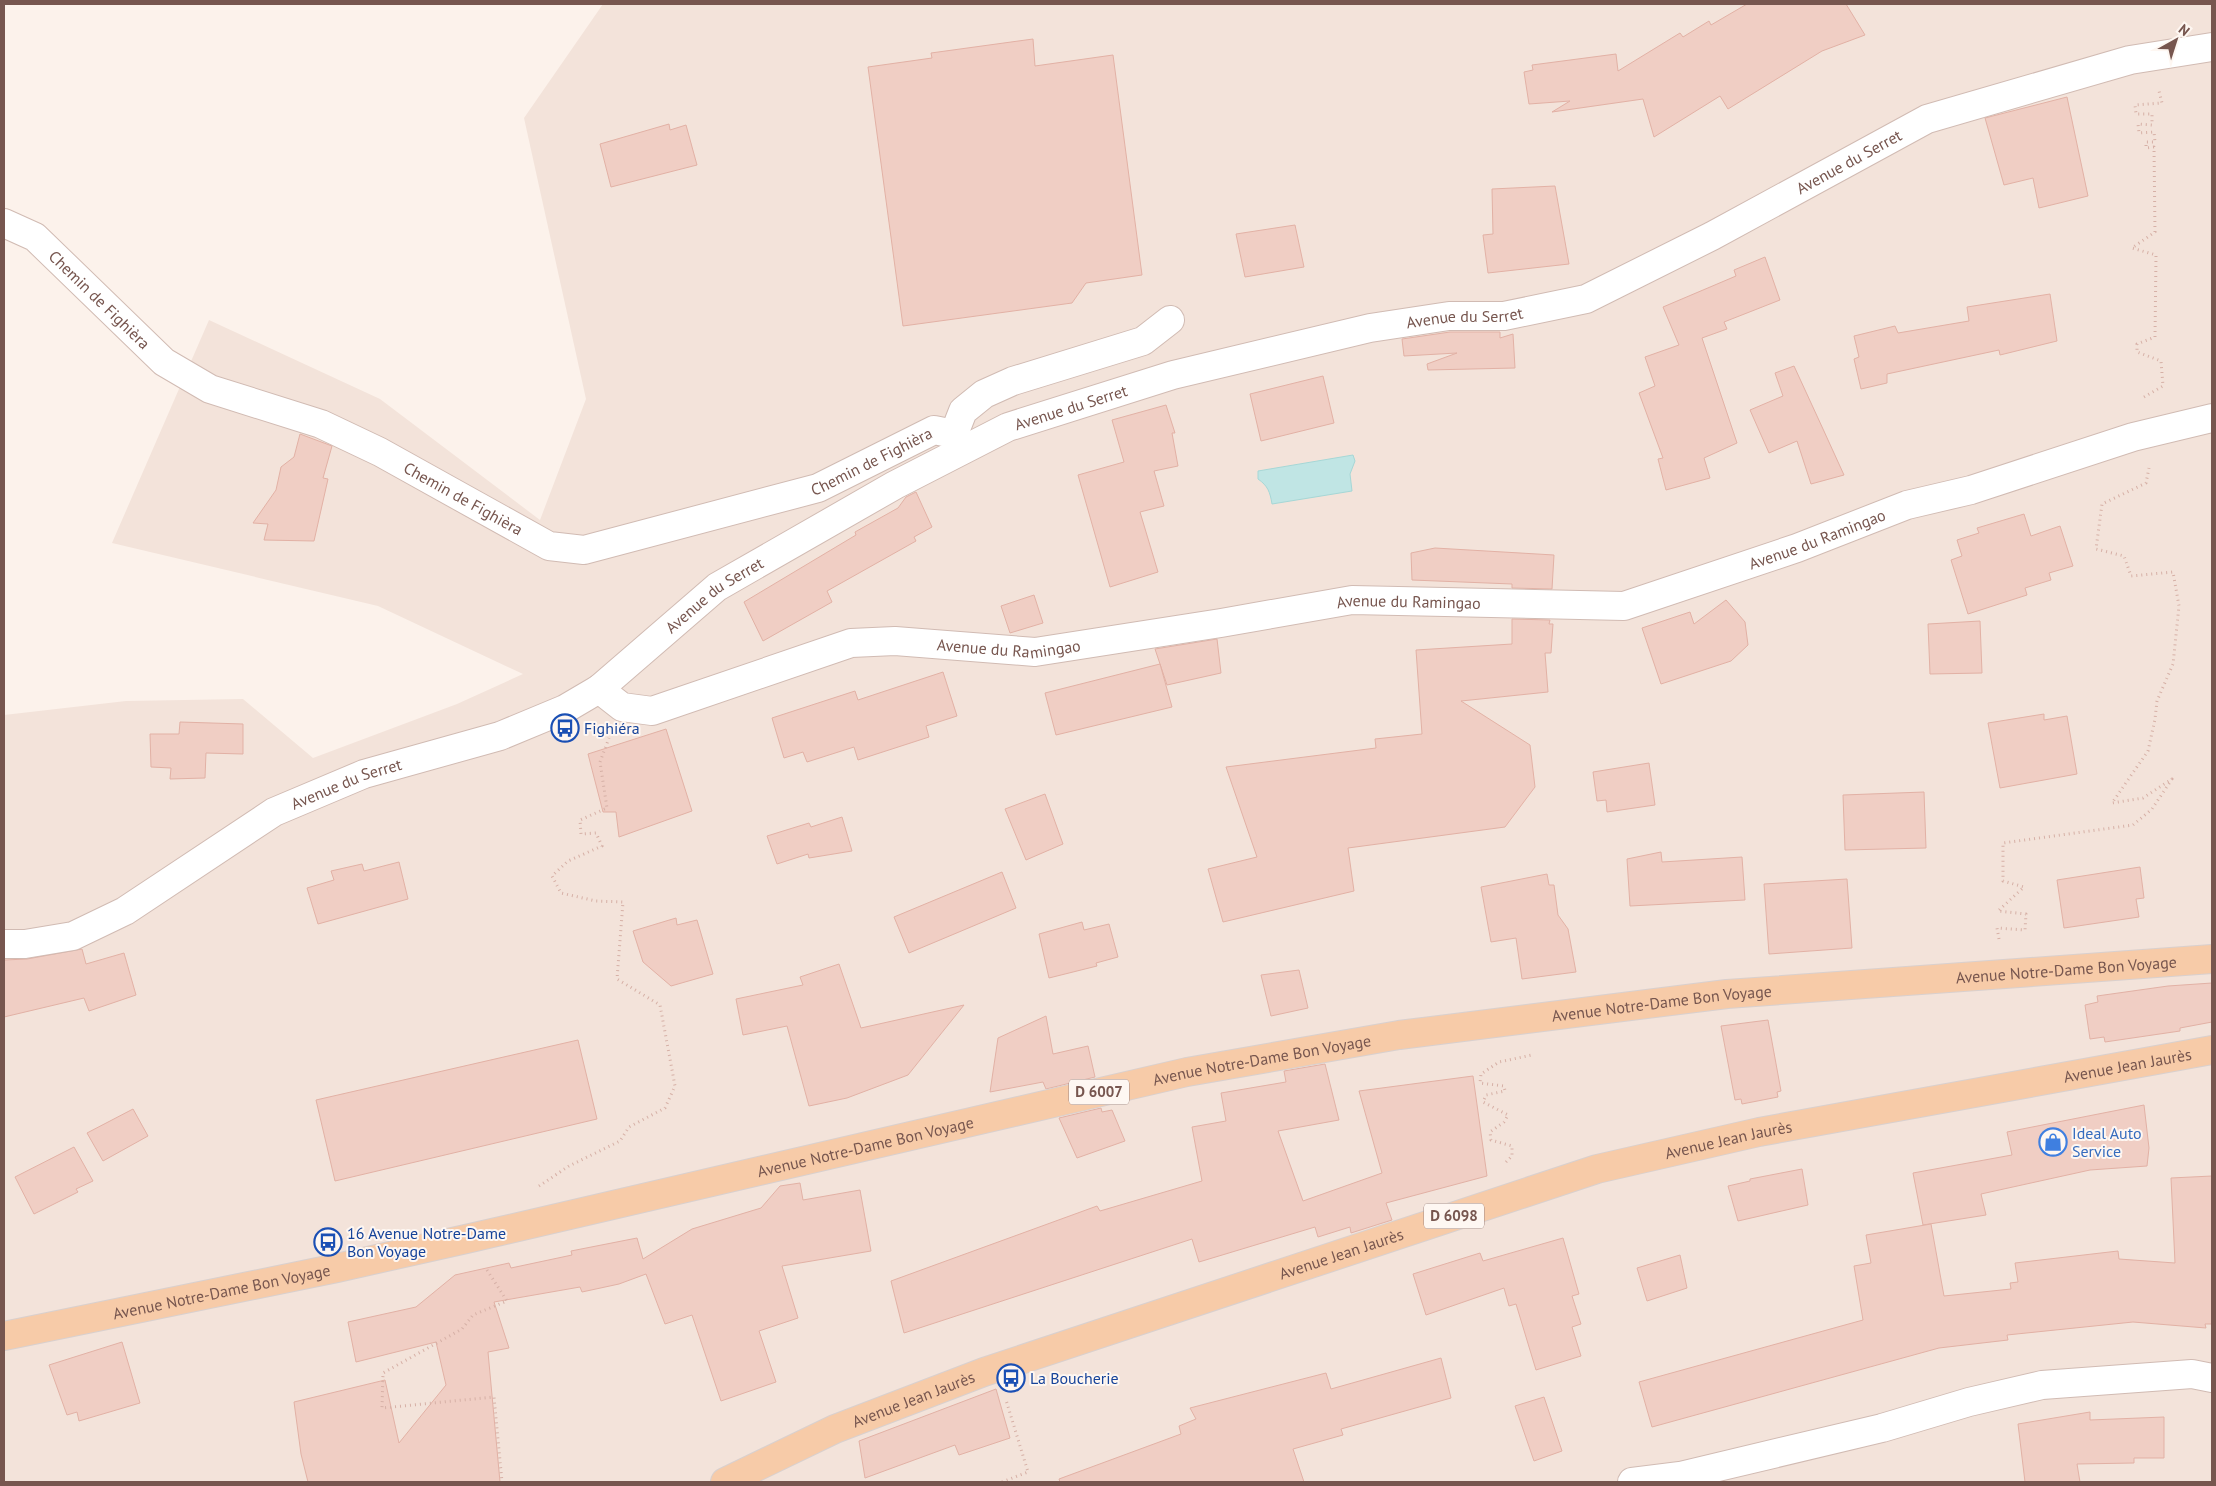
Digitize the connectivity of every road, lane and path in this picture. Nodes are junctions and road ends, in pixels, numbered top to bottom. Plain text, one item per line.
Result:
1 (2212, 47) edge
2 (2130, 60) junction
3 (4, 223) edge
4 (1170, 320) dead end
5 (2140, 400) dead end
6 (2212, 418) edge
7 (958, 442) junction
8 (2150, 465) dead end
9 (600, 689) junction
10 (622, 707) junction
11 (2006, 939) dead end
12 (4, 944) edge
13 (2212, 959) edge
14 (2212, 1050) edge
15 (1537, 1054) dead end
16 (1501, 1169) dead end
17 (532, 1190) dead end
18 (466, 1239) junction
19 (4, 1336) edge
20 (996, 1368) junction
21 (2212, 1378) edge
22 (502, 1482) edge
23 (725, 1482) edge
24 (1002, 1482) edge
25 (1632, 1482) edge

1 - 2 street, Avenue du Serret
2 - 5 path
2 - 7 street, Avenue du Serret
3 - 7 street, Chemin de Fighièra
4 - 7 street
6 - 10 street, Avenue du Ramingao
7 - 9 street, Avenue du Serret
8 - 11 path
9 - 10 street
9 - 12 street, Avenue du Serret
10 - 17 path
13 - 18 main road, Avenue Notre-Dame Bon Voyage / D 6007
14 - 20 main road, Avenue Jean Jaurès / D 6098
15 - 16 path
18 - 19 main road, Avenue Notre-Dame Bon Voyage / D 6007
18 - 22 path
20 - 23 main road, Avenue Jean Jaurès / D 6098
20 - 24 path
21 - 25 street

